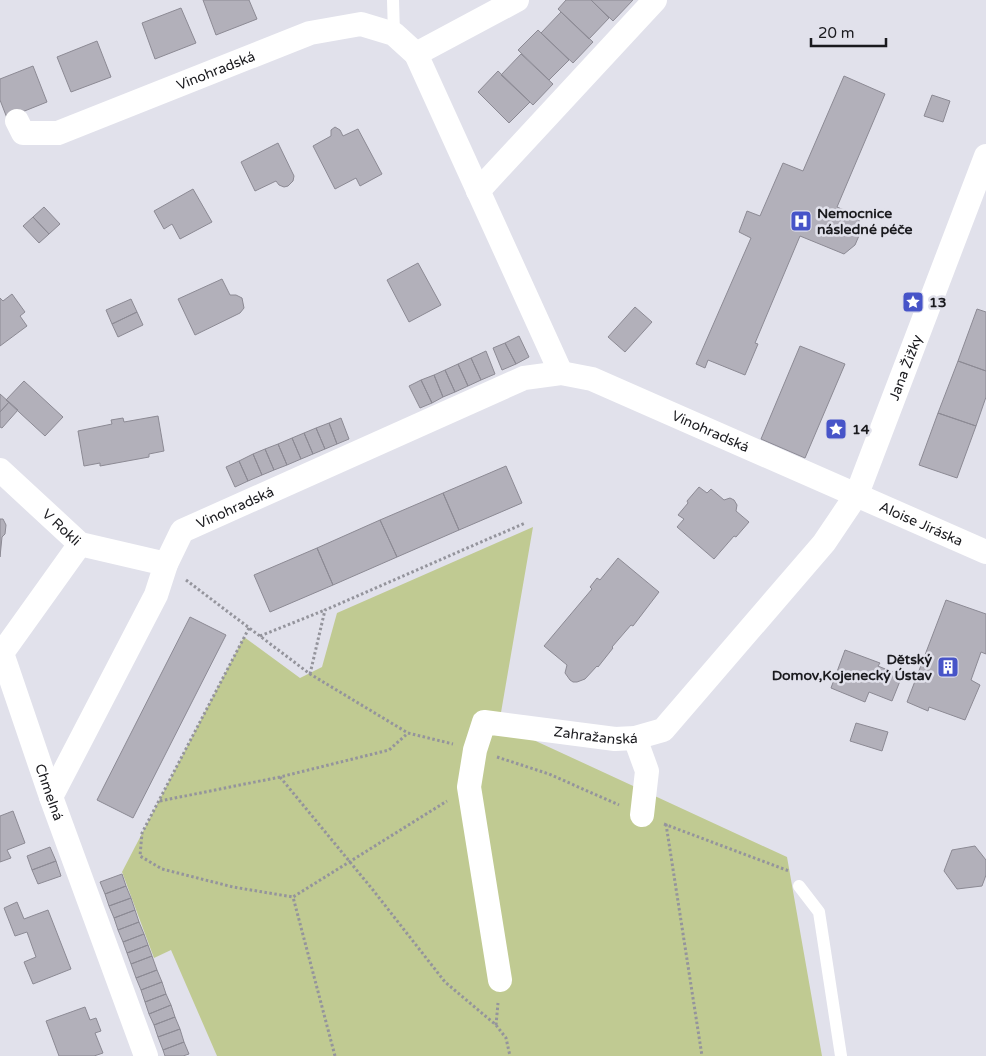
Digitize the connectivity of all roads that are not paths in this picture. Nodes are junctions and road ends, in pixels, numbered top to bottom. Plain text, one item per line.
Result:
1 (392, 0) edge
2 (517, 0) edge
3 (655, 0) edge
4 (394, 34) junction
5 (416, 54) junction
6 (17, 121) dead end
7 (986, 156) edge
8 (478, 191) junction
9 (561, 373) junction
10 (0, 470) edge
11 (857, 494) junction
12 (80, 544) junction
13 (986, 552) edge
14 (166, 564) junction
15 (635, 738) junction
16 (50, 797) junction
17 (642, 815) dead end
18 (799, 886) dead end
19 (500, 980) dead end
20 (146, 1056) edge
21 (841, 1056) edge

1 - 4 lane
2 - 5 street
3 - 8 street
4 - 5 street, Vinohradská
4 - 6 street, Vinohradská
5 - 8 street, Vinohradská
7 - 11 street, Jana Žižky
8 - 9 street, Vinohradská
9 - 11 street, Vinohradská
9 - 14 street, Vinohradská
10 - 12 street, V Rokli
11 - 13 street, Aloise Jiráska
11 - 15 street, Zahražanská
12 - 14 street, V Rokli
12 - 16 street, Chmelná
14 - 16 street, Vinohradská
15 - 17 street
15 - 19 street, Zahražanská
16 - 20 street, Chmelná
18 - 21 lane

